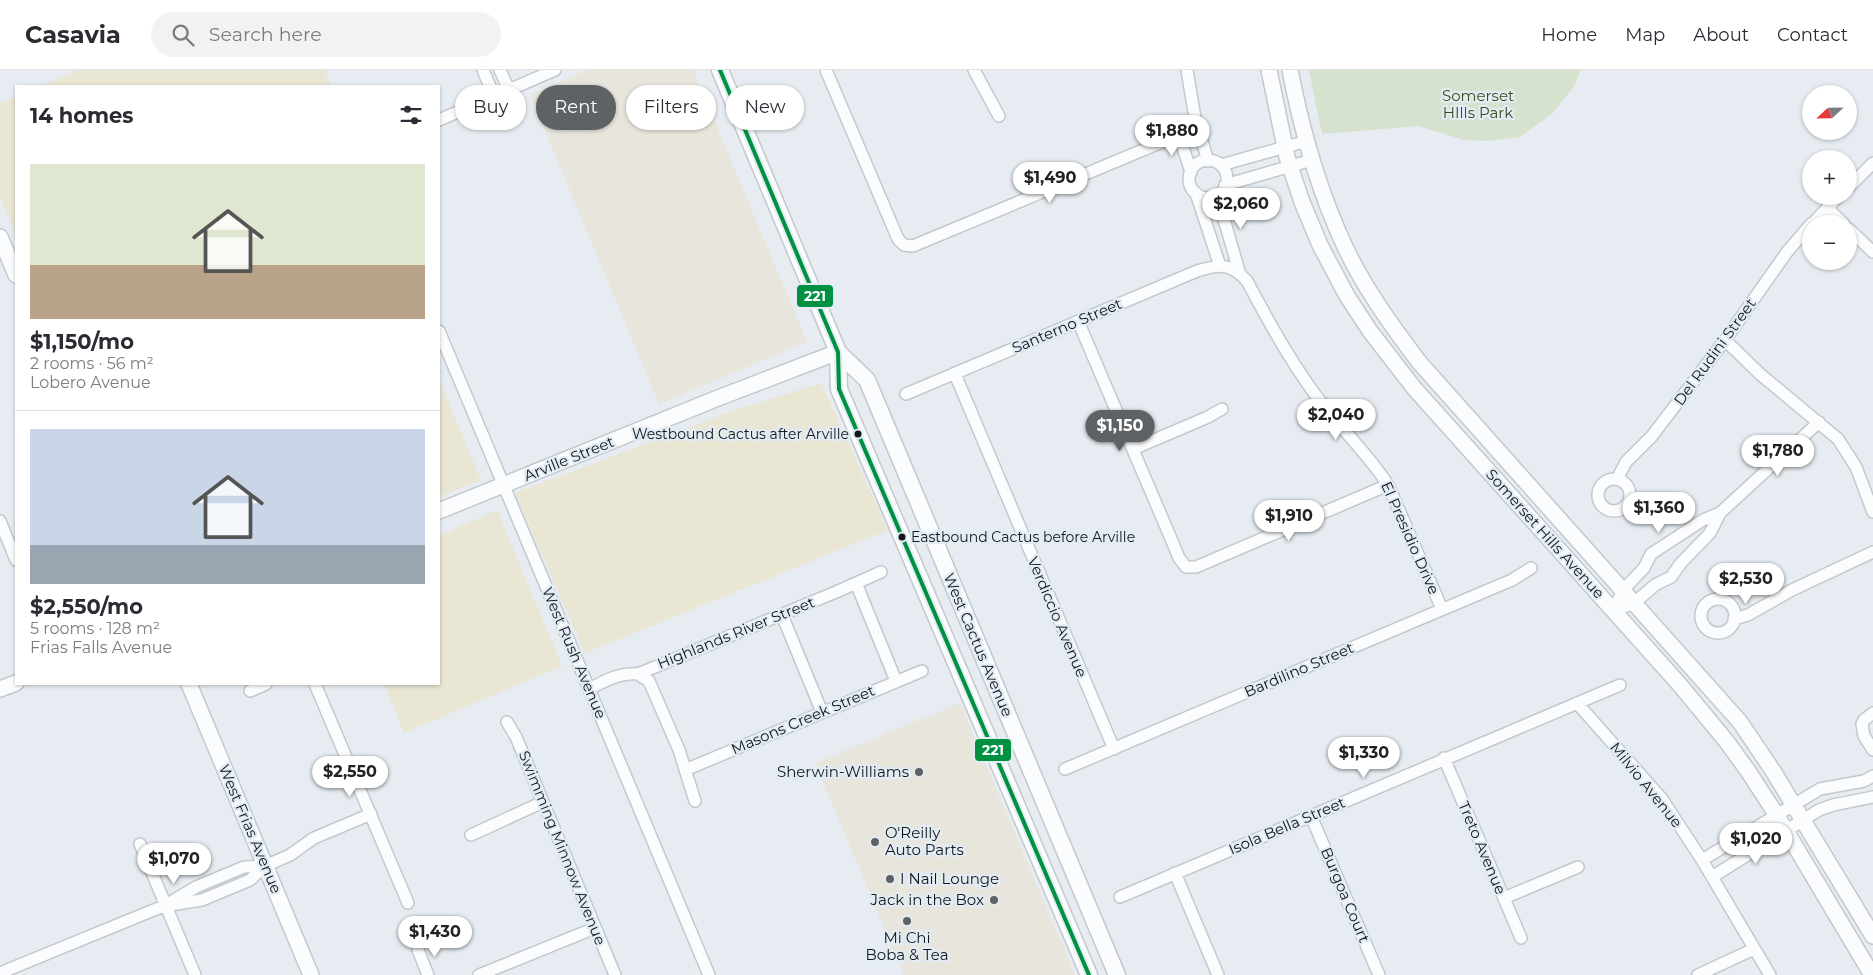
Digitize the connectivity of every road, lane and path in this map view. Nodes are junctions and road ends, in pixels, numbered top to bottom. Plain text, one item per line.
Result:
1 (483, 70) edge
2 (500, 70) edge
3 (555, 70) edge
4 (720, 70) edge
5 (826, 70) edge
6 (974, 70) edge
7 (1187, 70) edge
8 (1269, 70) edge
9 (1290, 70) edge
10 (489, 85) edge
11 (507, 85) edge
12 (520, 85) edge
13 (455, 113) edge
14 (999, 116) dead end
15 (440, 120) edge
16 (1192, 123) junction
17 (1179, 135) junction
18 (1306, 141) junction
19 (1285, 147) junction
20 (1312, 160) junction
21 (1208, 161) junction
22 (1873, 163) edge
23 (1221, 165) junction
24 (1290, 166) junction
25 (1191, 172) junction
26 (1857, 179) edge
27 (1225, 185) junction
28 (1196, 194) junction
29 (1216, 195) junction
30 (1830, 205) edge
31 (1827, 208) junction
32 (1820, 215) edge
33 (1834, 215) edge
34 (1802, 235) edge
35 (0, 237) edge
36 (1857, 237) edge
37 (1873, 252) edge
38 (1230, 268) junction
39 (15, 274) edge
40 (1078, 321) junction
41 (440, 333) edge
42 (1725, 340) junction
43 (838, 352) junction
44 (955, 374) junction
45 (906, 394) dead end
46 (1222, 408) dead end
47 (1819, 422) junction
48 (1133, 449) junction
49 (1617, 479) dead end
50 (502, 485) junction
51 (1388, 485) junction
52 (440, 511) edge
53 (1873, 512) edge
54 (1720, 513) junction
55 (0, 521) edge
56 (1873, 552) edge
57 (15, 558) edge
58 (1531, 568) dead end
59 (881, 572) dead end
60 (856, 583) junction
61 (1623, 590) junction
62 (1634, 603) junction
63 (1442, 609) junction
64 (1613, 611) junction
65 (782, 614) junction
66 (1734, 619) dead end
67 (922, 671) dead end
68 (638, 674) junction
69 (896, 681) junction
70 (15, 683) edge
71 (189, 685) edge
72 (263, 685) edge
73 (315, 685) edge
74 (1620, 685) dead end
75 (0, 689) edge
76 (590, 689) junction
77 (250, 690) dead end
78 (1577, 703) junction
79 (822, 712) junction
80 (1873, 714) edge
81 (507, 722) dead end
82 (1114, 749) junction
83 (1873, 750) edge
84 (1444, 758) junction
85 (1065, 769) dead end
86 (685, 770) junction
87 (1873, 776) edge
88 (1873, 797) edge
89 (695, 800) dead end
90 (544, 802) junction
91 (1793, 804) junction
92 (371, 814) junction
93 (1776, 814) junction
94 (1311, 816) junction
95 (1803, 820) junction
96 (1786, 831) junction
97 (471, 835) dead end
98 (140, 844) dead end
99 (1702, 860) junction
100 (265, 866) junction
101 (1578, 867) dead end
102 (1175, 873) junction
103 (1712, 877) junction
104 (1120, 897) dead end
105 (1504, 898) junction
106 (408, 903) dead end
107 (166, 906) junction
108 (595, 928) junction
109 (1873, 936) edge
110 (1521, 938) dead end
111 (1754, 949) junction
112 (418, 950) dead end
113 (0, 973) edge
114 (195, 975) edge
115 (311, 975) edge
116 (428, 975) edge
117 (479, 975) edge
118 (615, 975) edge
119 (710, 975) edge
120 (1089, 975) edge
121 (1117, 975) edge
122 (1218, 975) edge
123 (1379, 975) edge
124 (1698, 975) edge
125 (1770, 975) edge
126 (1872, 975) edge

1 - 10 street
2 - 11 street
3 - 12 street
4 - 43 main road, West Cactus Avenue
5 - 17 street
6 - 14 street
7 - 16 street
8 - 19 main road, Somerset Hills Avenue
9 - 18 main road, Somerset Hills Avenue
13 - 15 street
16 - 17 street
16 - 21 street
17 - 25 street
18 - 19 street
18 - 20 main road, Somerset Hills Avenue
19 - 23 street
19 - 24 main road, Somerset Hills Avenue
20 - 24 street
20 - 61 main road, Somerset Hills Avenue
21 - 23 street
21 - 25 street
22 - 26 street
23 - 27 street
24 - 27 street
24 - 64 main road, Somerset Hills Avenue
25 - 28 street
27 - 29 street
28 - 29 street
28 - 38 street, El Presidio Drive
29 - 38 street, El Presidio Drive
30 - 31 street, Del Rudini Street
31 - 32 street, Del Rudini Street
31 - 33 street
34 - 42 street, Del Rudini Street
35 - 39 main road
36 - 37 street
38 - 40 street, Santerno Street
38 - 51 street, El Presidio Drive
40 - 44 street, Santerno Street
40 - 48 street
41 - 50 street, West Rush Avenue
42 - 47 street
42 - 49 street, Del Rudini Street
43 - 50 main road, Arville Street
43 - 120 main road, West Cactus Avenue
43 - 121 main road, West Cactus Avenue
44 - 45 street, Santerno Street
44 - 82 street, Verdiccio Avenue
46 - 48 street
47 - 53 street
47 - 54 street
48 - 51 street
50 - 52 main road, Arville Street
50 - 76 street, West Rush Avenue
51 - 63 street, El Presidio Drive
54 - 61 street
54 - 62 street
55 - 57 street
56 - 66 street
58 - 63 street, Bardilino Street
59 - 60 street, Highlands River Street
60 - 65 street, Highlands River Street
60 - 69 street
61 - 62 main road, Somerset Hills Avenue
61 - 64 street
62 - 64 street
62 - 91 main road, Somerset Hills Avenue
63 - 82 street, Bardilino Street
64 - 93 main road, Somerset Hills Avenue
65 - 68 street, Highlands River Street
65 - 79 street
67 - 69 street, Masons Creek Street
68 - 76 street, Highlands River Street
68 - 86 street
69 - 79 street, Masons Creek Street
70 - 75 main road
71 - 100 main road, West Frias Avenue
72 - 77 street
73 - 92 street
74 - 78 street, Isola Bella Street
76 - 119 street, West Rush Avenue
78 - 84 street, Isola Bella Street
78 - 99 street, Milvio Avenue
79 - 86 street, Masons Creek Street
80 - 83 street
81 - 90 street, Swimming Minnow Avenue
82 - 85 street, Bardilino Street
84 - 94 street, Isola Bella Street
84 - 105 street, Treto Avenue
86 - 89 street
87 - 91 street
88 - 95 street
90 - 97 street
90 - 108 street, Swimming Minnow Avenue
91 - 93 street
91 - 95 main road, Somerset Hills Avenue
92 - 100 street
92 - 106 street
93 - 96 main road, Somerset Hills Avenue
93 - 99 street
94 - 102 street, Isola Bella Street
94 - 123 street, Burgoa Court
95 - 96 street
95 - 109 main road, Somerset Hills Avenue
96 - 103 street
96 - 126 main road, Somerset Hills Avenue
98 - 107 street
99 - 103 street, Milvio Avenue
100 - 107 street
100 - 115 main road, West Frias Avenue
101 - 105 street
102 - 104 street, Isola Bella Street
102 - 122 street
103 - 111 street, Milvio Avenue
105 - 110 street, Treto Avenue
107 - 113 street
107 - 114 street
108 - 117 street
108 - 118 street, Swimming Minnow Avenue
111 - 124 street
111 - 125 street, Milvio Avenue
112 - 116 street

